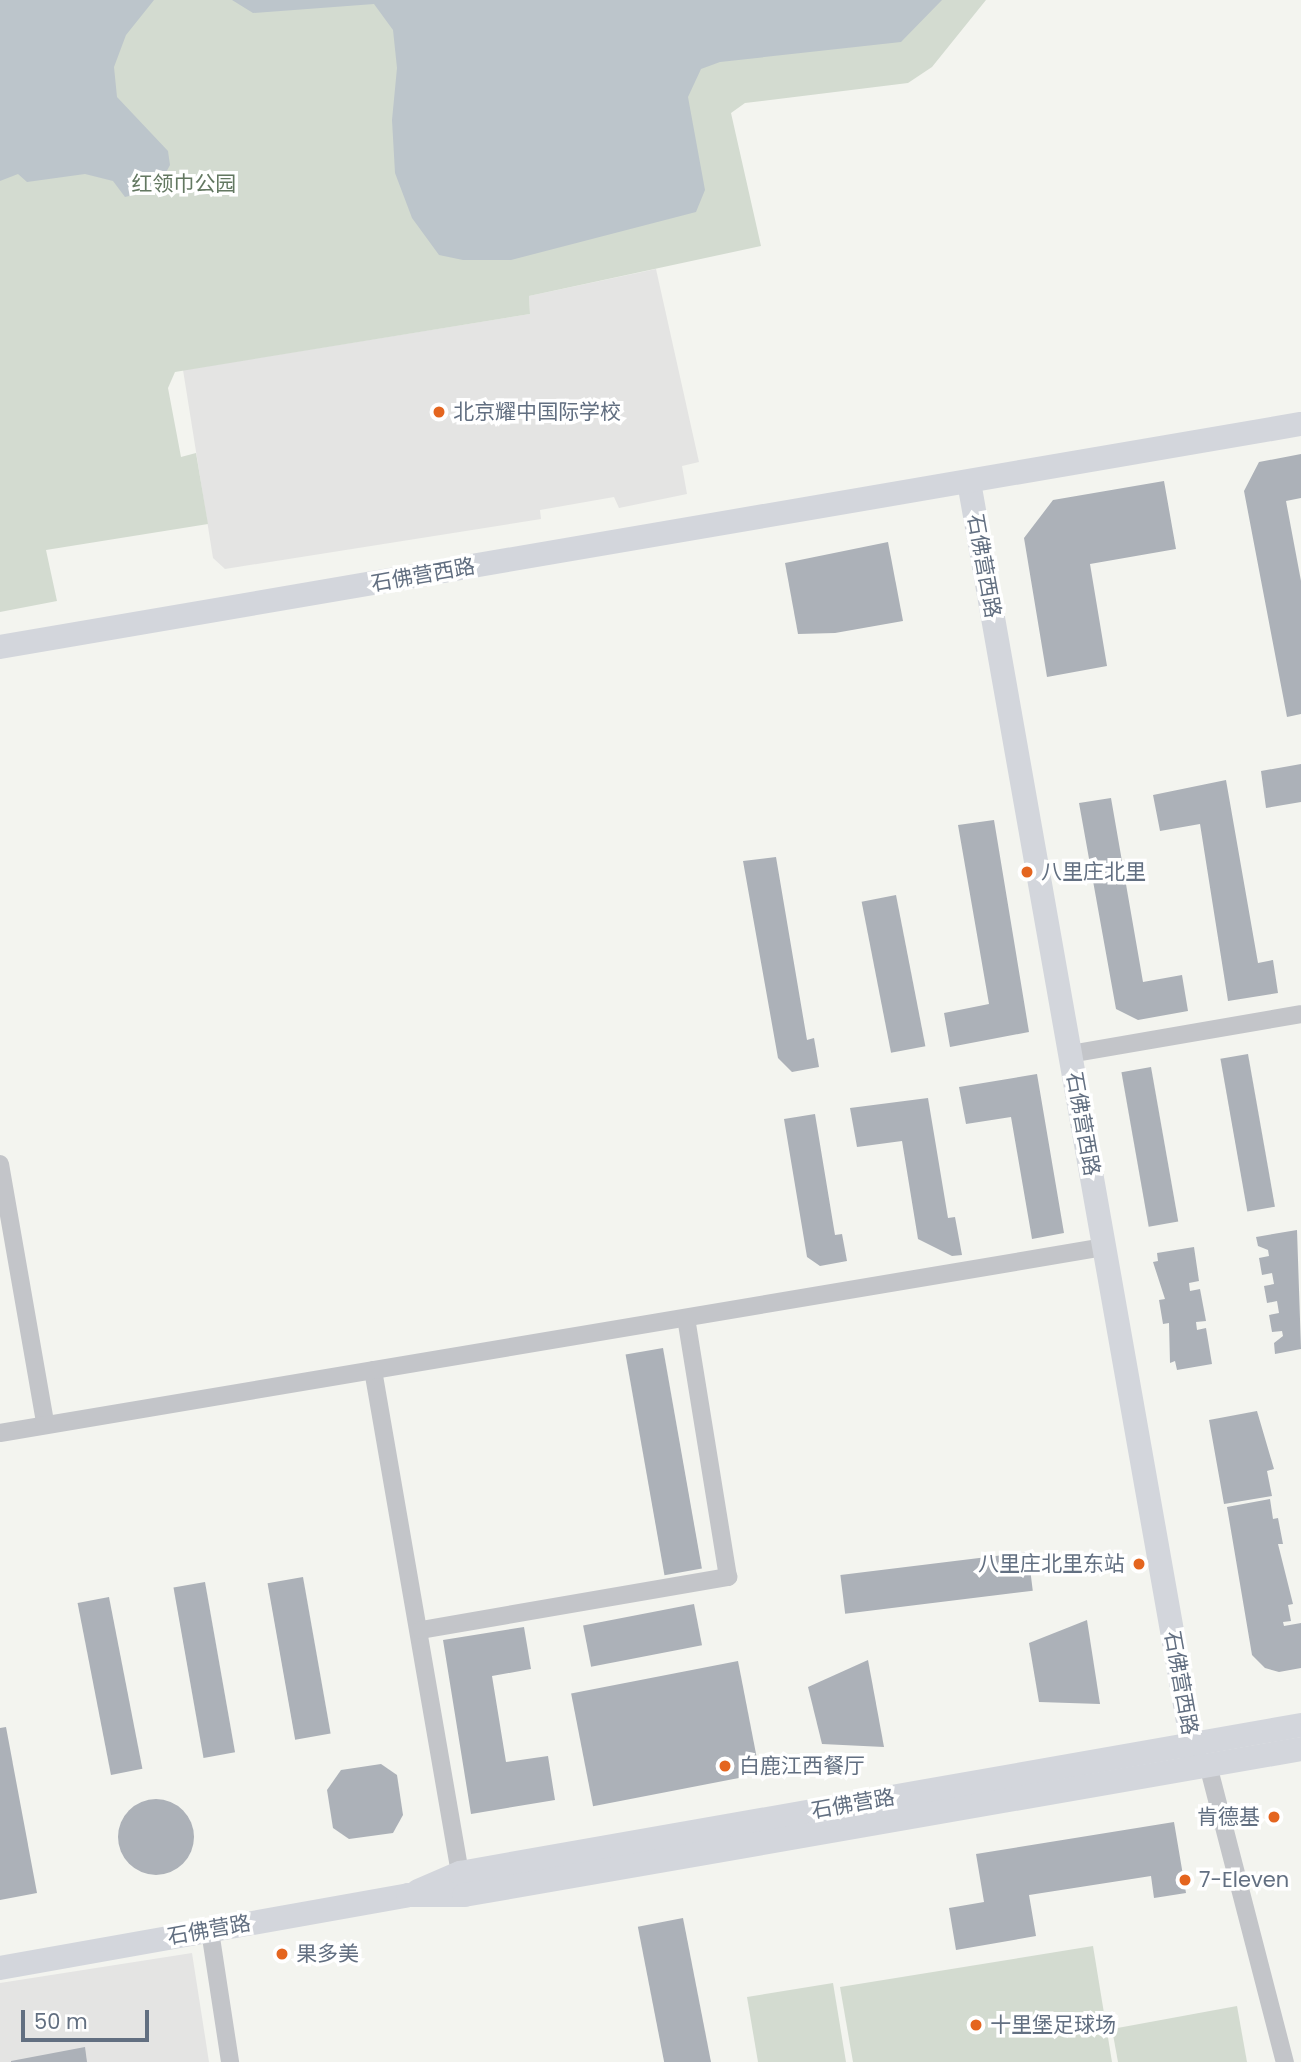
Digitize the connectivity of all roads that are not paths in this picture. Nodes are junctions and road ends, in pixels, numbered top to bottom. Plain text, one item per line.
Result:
1 (1301, 424) edge
2 (970, 482) junction
3 (0, 647) edge
4 (1301, 1014) edge
5 (1070, 1054) junction
6 (0, 1164) edge
7 (1104, 1247) junction
8 (686, 1319) junction
9 (373, 1370) junction
10 (45, 1423) junction
11 (0, 1433) edge
12 (421, 1630) junction
13 (1301, 1725) edge
14 (1301, 1749) edge
15 (1199, 1759) junction
16 (460, 1873) junction
17 (408, 1895) junction
18 (210, 1931) junction
19 (4, 1965) edge
20 (230, 2062) edge
21 (1285, 2062) edge

1 - 2 street, 石佛营西路
2 - 3 street, 石佛营西路
2 - 5 street, 石佛营西路
4 - 5 street
5 - 7 street, 石佛营西路
6 - 10 street
7 - 8 street
7 - 15 street, 石佛营西路
8 - 9 street
8 - 12 street
9 - 10 street
9 - 12 street
10 - 11 street
12 - 16 street
13 - 15 street, 石佛营路
14 - 15 street, 石佛营路
15 - 16 street, 石佛营路
15 - 17 street, 石佛营路
15 - 21 street
16 - 17 street, 石佛营路
17 - 18 street, 石佛营路
18 - 19 street, 石佛营路
18 - 20 street

